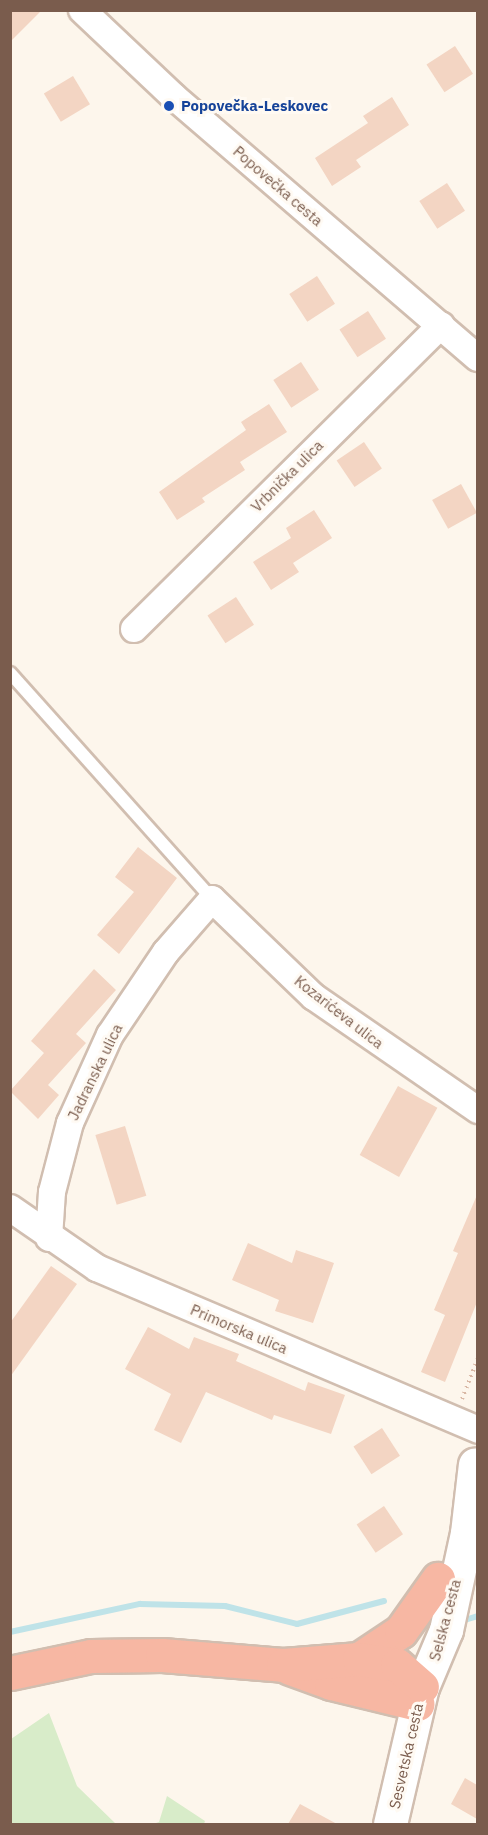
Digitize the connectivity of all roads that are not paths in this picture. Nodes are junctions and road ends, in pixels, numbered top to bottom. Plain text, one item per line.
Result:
1 (82, 10) edge
2 (441, 326) junction
3 (477, 357) edge
4 (134, 629) dead end
5 (10, 672) edge
6 (212, 899) junction
7 (477, 1110) edge
8 (10, 1208) edge
9 (49, 1238) junction
10 (477, 1430) edge
11 (476, 1461) edge
12 (438, 1579) junction
13 (359, 1659) junction
14 (283, 1665) junction
15 (10, 1673) edge
16 (420, 1696) junction
17 (390, 1824) edge

1 - 2 street, Popovečka cesta
2 - 3 street, Popovečka cesta
2 - 4 street, Vrbnička ulica
5 - 6 lane
6 - 7 street, Kozarićeva ulica
6 - 9 street, Jadranska ulica
8 - 9 street, Primorska ulica
9 - 10 street, Primorska ulica
11 - 12 main road, Selska cesta
11 - 16 main road, Selska cesta
12 - 13 highway
12 - 16 main road, Selska cesta
13 - 14 highway
13 - 16 highway
14 - 15 highway
14 - 16 highway
16 - 17 main road, Sesvetska cesta

